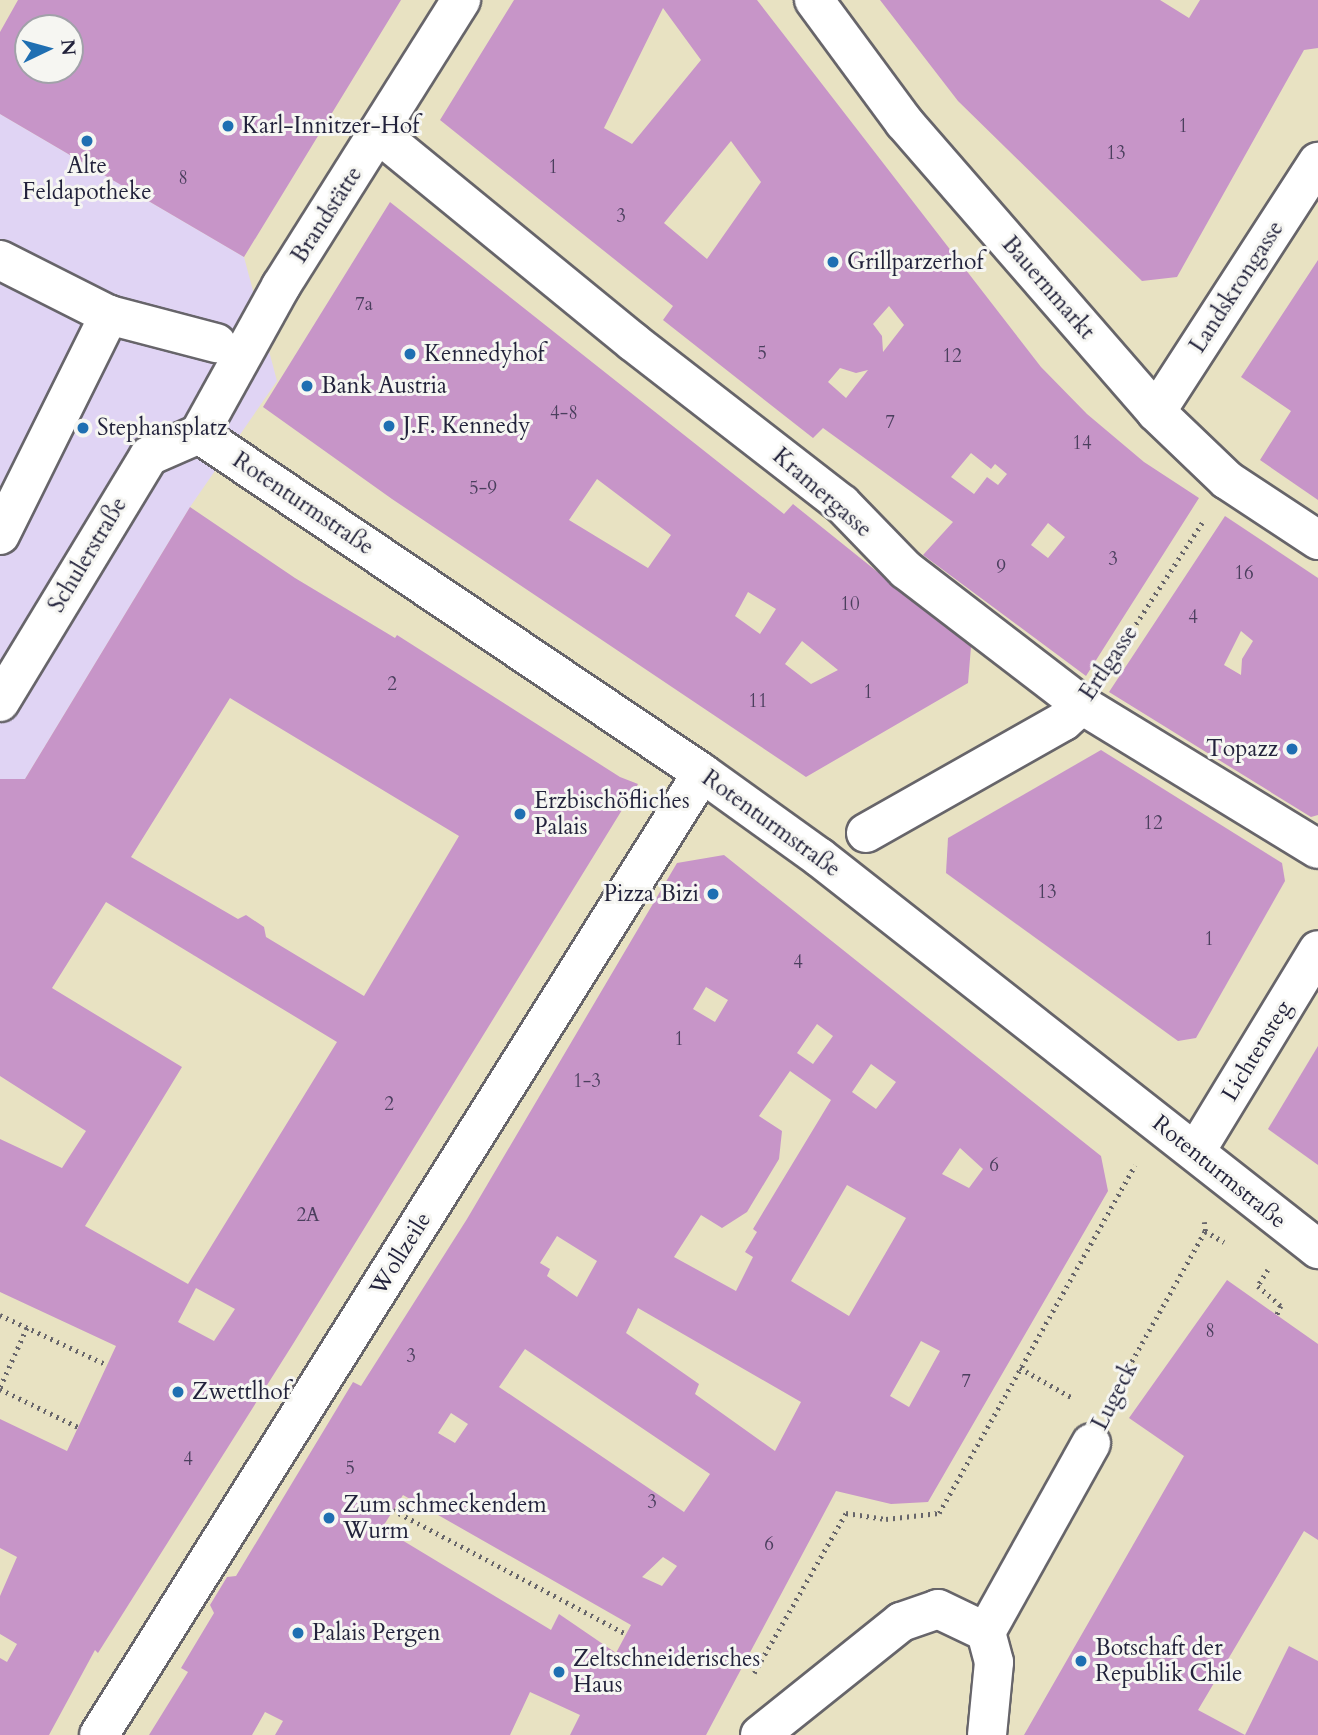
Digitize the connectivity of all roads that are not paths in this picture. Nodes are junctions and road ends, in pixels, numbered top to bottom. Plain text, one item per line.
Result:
1 (461, 0) edge
2 (814, 0) edge
3 (379, 134) junction
4 (1318, 162) edge
5 (0, 260) edge
6 (109, 316) junction
7 (216, 343) dead end
8 (1156, 412) junction
9 (199, 433) junction
10 (0, 535) edge
11 (1318, 540) edge
12 (0, 702) edge
13 (1082, 705) junction
14 (702, 773) junction
15 (866, 833) dead end
16 (1318, 849) edge
17 (1318, 950) edge
18 (1196, 1151) junction
19 (1318, 1250) edge
20 (1097, 1429) road end
21 (986, 1632) junction
22 (764, 1731) edge
23 (99, 1735) edge
24 (986, 1735) edge

1 - 3 street, Brandstätte
2 - 8 street, Bauernmarkt
3 - 9 street, Brandstätte
3 - 13 street, Kramergasse
4 - 8 street, Landskrongasse
5 - 6 street
6 - 7 street
6 - 10 street
8 - 11 street, Bauernmarkt
9 - 12 street, Schulerstraße
9 - 14 street, Rotenturmstraße
13 - 15 street, Ertlgasse
13 - 16 street, Kramergasse
14 - 18 street, Rotenturmstraße
14 - 23 street, Wollzeile
17 - 18 street, Lichtensteg
18 - 19 street, Rotenturmstraße
20 - 21 street, Lugeck
21 - 22 street
21 - 24 street

